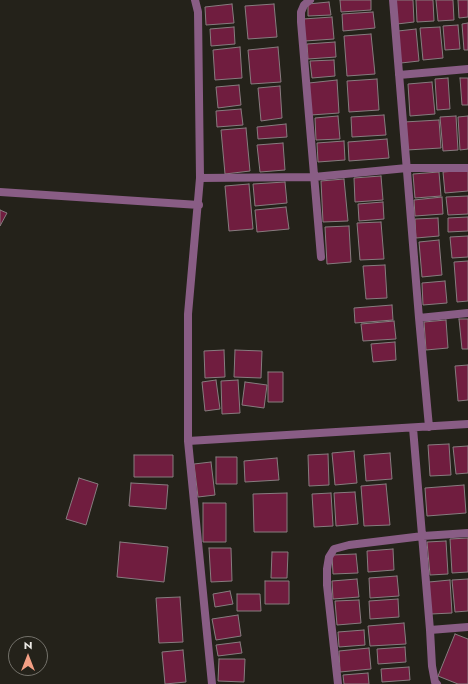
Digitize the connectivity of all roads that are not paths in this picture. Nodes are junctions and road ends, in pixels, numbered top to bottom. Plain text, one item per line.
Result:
1 (195, 0) edge
2 (310, 0) edge
3 (393, 0) edge
4 (468, 69) edge
5 (399, 75) junction
6 (407, 168) junction
7 (468, 168) edge
8 (314, 177) junction
9 (200, 178) junction
10 (0, 192) edge
11 (199, 205) junction
12 (320, 257) dead end
13 (468, 313) edge
14 (419, 318) junction
15 (468, 424) edge
16 (429, 427) junction
17 (413, 428) junction
18 (188, 440) junction
19 (468, 533) edge
20 (423, 536) junction
21 (468, 627) edge
22 (430, 630) junction
23 (212, 684) edge
24 (338, 684) edge
25 (436, 684) edge

1 - 9 street
2 - 8 street
3 - 5 street
4 - 5 street
5 - 6 street
6 - 7 street
6 - 8 street
6 - 14 street
8 - 9 street
8 - 12 street
9 - 11 street
10 - 11 street
11 - 18 street
13 - 14 street
14 - 16 street
15 - 16 street
16 - 17 street
17 - 18 street
17 - 20 street
18 - 23 street
19 - 20 street
20 - 22 street
20 - 24 street
21 - 22 street
22 - 25 street

